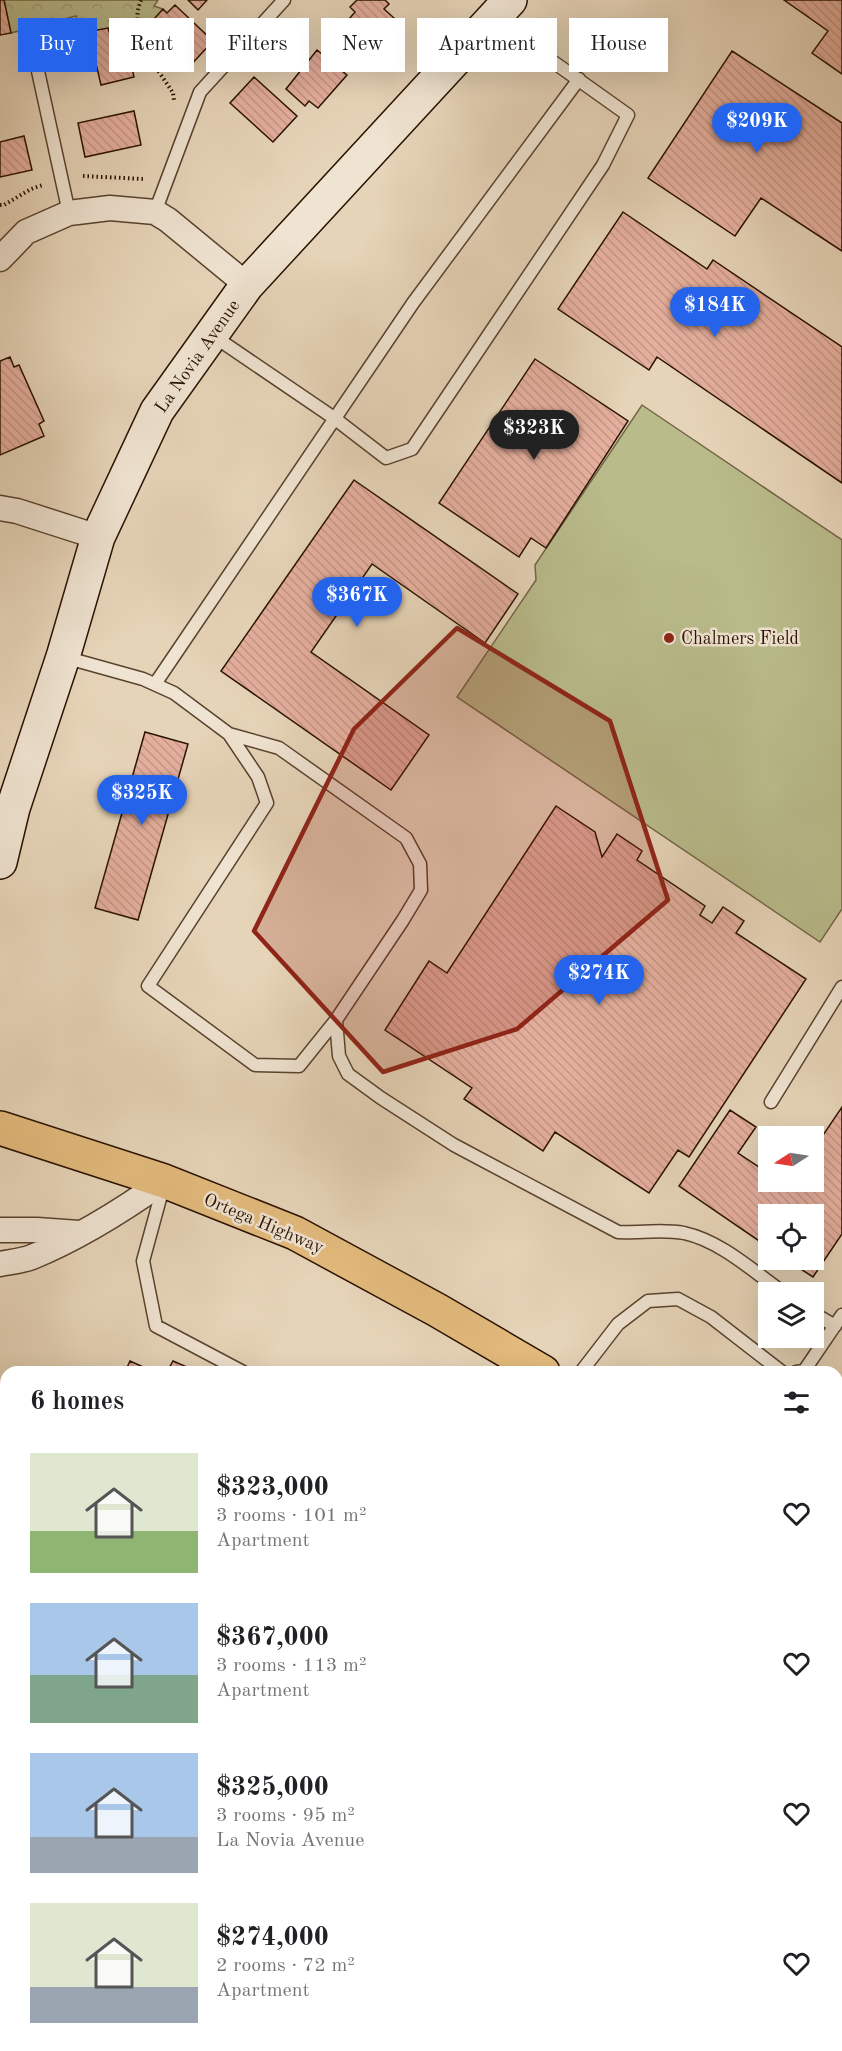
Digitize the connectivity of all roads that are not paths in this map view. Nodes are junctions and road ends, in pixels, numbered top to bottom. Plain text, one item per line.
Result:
1 (284, 0) edge
2 (510, 0) edge
3 (493, 18) edge
4 (557, 64) edge
5 (38, 72) edge
6 (443, 72) edge
7 (579, 79) junction
8 (155, 212) junction
9 (69, 213) junction
10 (0, 259) edge
11 (247, 285) junction
12 (212, 335) junction
13 (334, 418) junction
14 (0, 508) edge
15 (98, 537) junction
16 (63, 657) junction
17 (155, 684) junction
18 (229, 734) junction
19 (0, 862) edge
20 (842, 987) edge
21 (336, 1020) junction
22 (771, 1102) dead end
23 (0, 1128) edge
24 (164, 1181) junction
25 (0, 1230) edge
26 (79, 1233) junction
27 (0, 1264) edge
28 (768, 1282) edge
29 (838, 1320) edge
30 (232, 1366) edge
31 (533, 1366) edge
32 (586, 1366) edge
33 (774, 1366) edge
34 (807, 1366) edge

1 - 8 lane
2 - 3 main road, La Novia Avenue
4 - 7 lane
5 - 9 lane
6 - 11 main road, La Novia Avenue
7 - 13 lane
7 - 13 lane
8 - 9 street
8 - 11 street
9 - 10 street
11 - 12 main road, La Novia Avenue
12 - 13 lane
12 - 15 main road, La Novia Avenue
13 - 17 lane
14 - 15 street
15 - 16 main road, La Novia Avenue
16 - 17 lane
16 - 19 main road, La Novia Avenue
17 - 18 lane
18 - 21 lane
18 - 21 lane
20 - 22 lane
21 - 28 lane
23 - 24 main road, Ortega Highway
24 - 26 street
24 - 30 lane
24 - 31 main road, Ortega Highway
25 - 26 street
26 - 27 street
29 - 34 lane
32 - 33 lane

